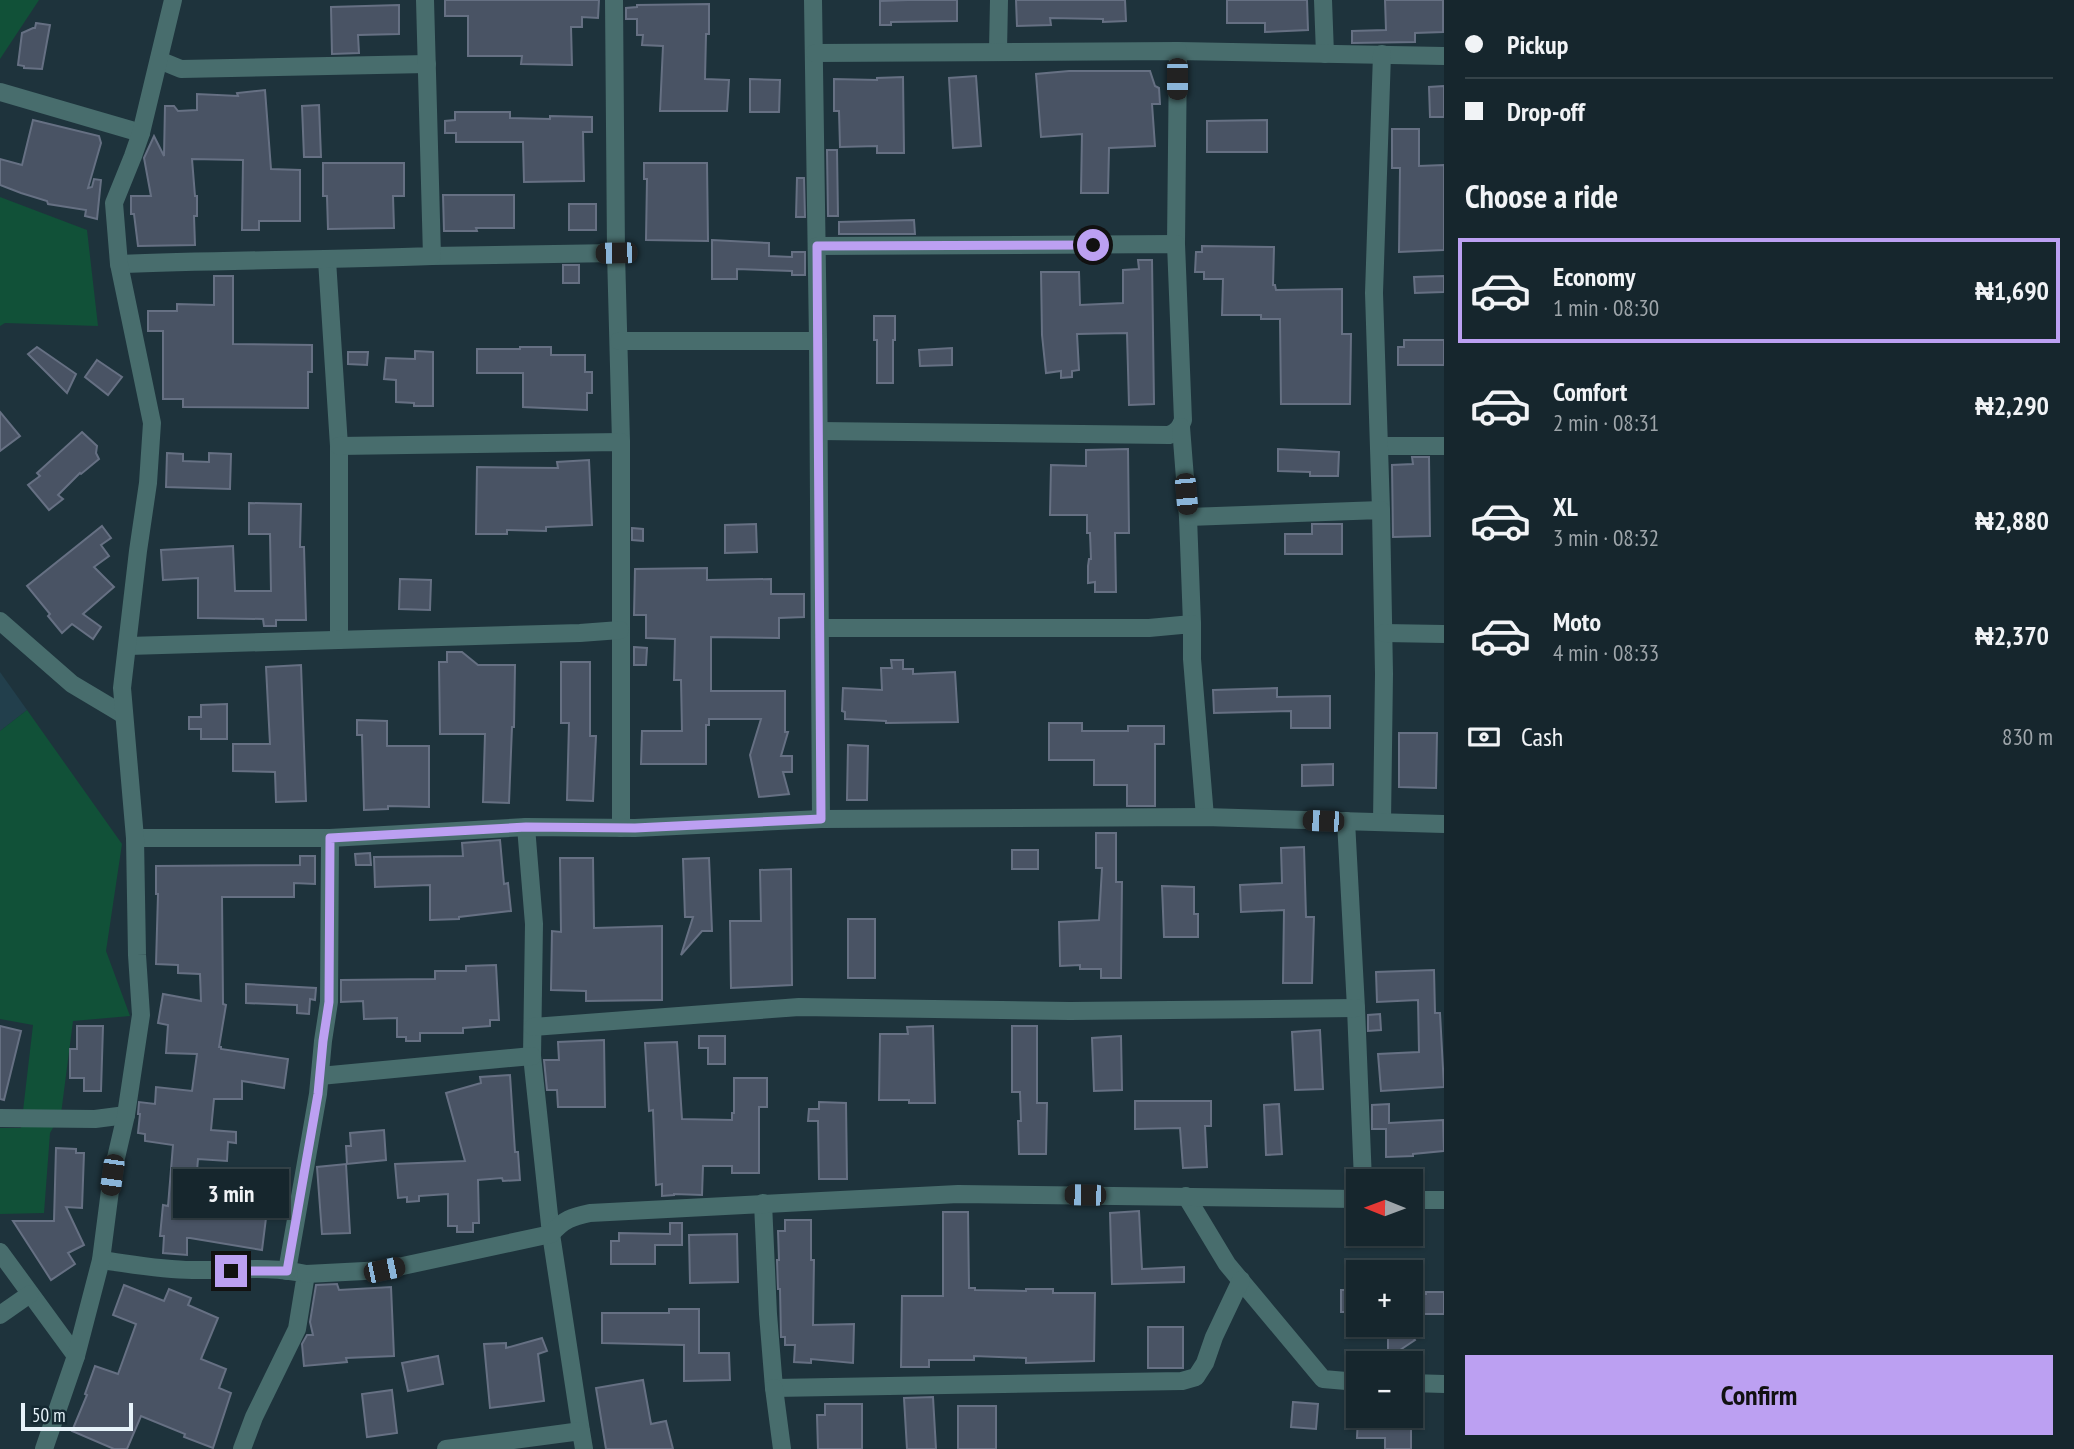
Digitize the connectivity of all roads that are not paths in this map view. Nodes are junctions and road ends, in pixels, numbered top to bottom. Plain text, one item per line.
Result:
1 (173, 0) edge
2 (425, 0) edge
3 (614, 0) edge
4 (813, 0) edge
5 (999, 0) edge
6 (1323, 0) edge
7 (999, 51) junction
8 (1178, 51) junction
9 (815, 53) junction
10 (1325, 54) junction
11 (1382, 54) junction
12 (1444, 56) edge
13 (159, 60) junction
14 (427, 64) junction
15 (0, 92) edge
16 (141, 133) junction
17 (1176, 244) junction
18 (817, 246) junction
19 (616, 253) junction
20 (432, 256) junction
21 (327, 260) junction
22 (119, 264) junction
23 (619, 341) junction
24 (818, 341) junction
25 (1181, 427) junction
26 (819, 430) junction
27 (621, 442) junction
28 (339, 446) junction
29 (1379, 446) junction
30 (1444, 446) edge
31 (1381, 510) junction
32 (1188, 517) junction
33 (0, 621) edge
34 (1192, 624) junction
35 (820, 628) junction
36 (620, 630) junction
37 (1384, 633) junction
38 (1444, 634) edge
39 (338, 640) junction
40 (128, 646) junction
41 (124, 715) junction
42 (1205, 817) junction
43 (821, 819) junction
44 (1346, 821) junction
45 (1382, 822) junction
46 (1444, 824) edge
47 (526, 827) junction
48 (621, 828) junction
49 (135, 838) junction
50 (330, 838) junction
51 (1356, 1008) junction
52 (533, 1027) junction
53 (532, 1056) junction
54 (320, 1076) junction
55 (126, 1115) junction
56 (0, 1118) edge
57 (1363, 1169) edge
58 (1186, 1196) junction
59 (1346, 1199) edge
60 (1423, 1200) edge
61 (1444, 1200) edge
62 (763, 1203) junction
63 (551, 1234) junction
64 (0, 1252) edge
65 (101, 1260) junction
66 (287, 1271) junction
67 (306, 1274) junction
68 (1241, 1280) junction
69 (30, 1294) junction
70 (0, 1315) edge
71 (76, 1356) junction
72 (1346, 1381) edge
73 (1423, 1383) edge
74 (1444, 1384) edge
75 (774, 1388) junction
76 (581, 1431) junction
77 (44, 1449) edge
78 (242, 1449) edge
79 (446, 1449) edge
80 (584, 1449) edge
81 (782, 1449) edge

1 - 13 street
2 - 14 street
3 - 19 street
4 - 9 street
5 - 7 street
6 - 10 street
7 - 8 street
7 - 9 street
8 - 10 street
8 - 17 street
9 - 18 street
10 - 11 street
11 - 12 street
11 - 29 street
13 - 14 street
13 - 16 street
14 - 20 street
15 - 16 street
16 - 22 street
17 - 18 street
17 - 25 street
18 - 24 street
19 - 20 street
19 - 23 street
20 - 21 street
21 - 22 street
21 - 28 street
22 - 40 street
23 - 24 street
23 - 27 street
24 - 26 street
25 - 26 street
25 - 32 street
26 - 35 street
27 - 28 street
27 - 36 street
28 - 39 street
29 - 30 street
29 - 31 street
31 - 32 street
31 - 37 street
32 - 34 street
33 - 41 street
34 - 35 street
34 - 42 street
35 - 43 street
36 - 39 street
36 - 48 street
37 - 38 street
37 - 45 street
39 - 40 street
40 - 41 street
41 - 49 street
42 - 43 street
42 - 44 street
43 - 48 street
44 - 45 street
44 - 51 street
45 - 46 street
47 - 48 street
47 - 50 street
47 - 52 street
49 - 50 street
49 - 55 street
50 - 54 street
51 - 52 street
51 - 57 street
52 - 53 street
53 - 54 street
53 - 63 street
54 - 66 street
55 - 56 street
55 - 65 street
58 - 59 street
58 - 62 street
58 - 68 street
60 - 61 street
62 - 63 street
62 - 75 street
63 - 67 street
63 - 76 street
64 - 69 street
65 - 66 street
65 - 71 street
66 - 67 street
67 - 78 street
68 - 72 street
68 - 75 street
69 - 70 street
69 - 71 street
71 - 77 street
73 - 74 street
75 - 81 street
76 - 79 street
76 - 80 street

